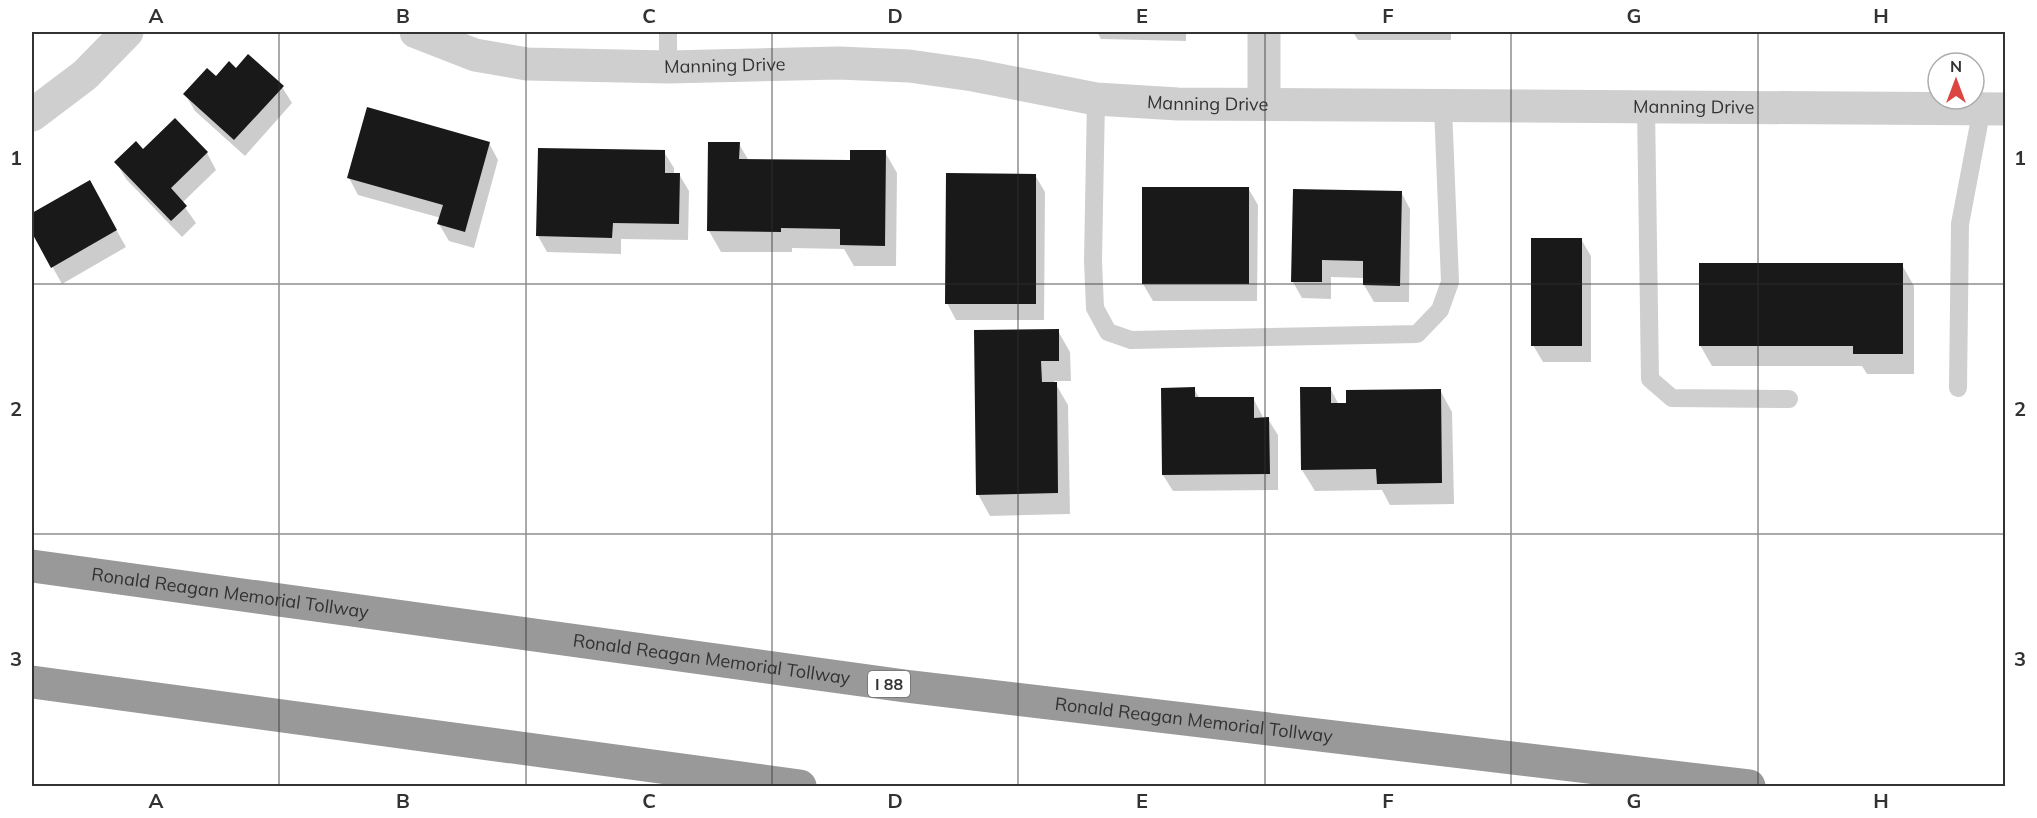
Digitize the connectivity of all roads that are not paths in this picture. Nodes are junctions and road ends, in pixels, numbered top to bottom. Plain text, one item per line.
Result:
1 (128, 32) edge
2 (416, 32) edge
3 (668, 32) edge
4 (1264, 32) edge
5 (668, 68) junction
6 (1096, 99) junction
7 (1264, 104) junction
8 (1443, 107) junction
9 (1646, 108) junction
10 (1994, 108) edge
11 (32, 115) edge
12 (1958, 388) dead end
13 (1789, 399) dead end
14 (32, 566) edge
15 (32, 682) edge
16 (800, 786) edge
17 (1749, 786) edge

1 - 11 street
2 - 5 street, Manning Drive
3 - 5 lane
4 - 7 street
5 - 6 street, Manning Drive
6 - 7 street, Manning Drive
6 - 8 lane
7 - 8 street, Manning Drive
8 - 9 street, Manning Drive
9 - 10 street, Manning Drive
9 - 13 lane
10 - 12 lane
14 - 17 highway, Ronald Reagan Memorial Tollway / I 88
15 - 16 highway

